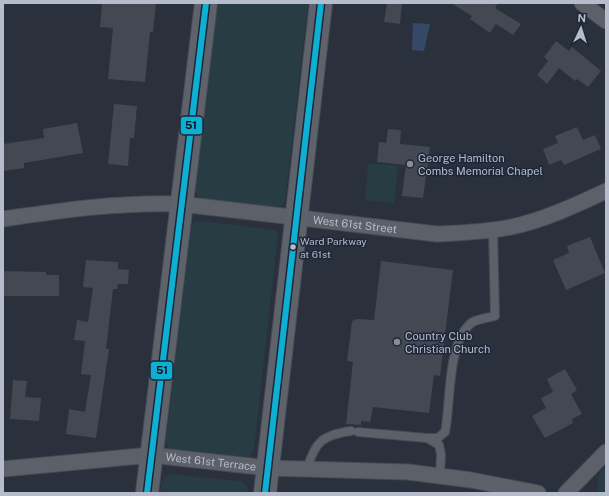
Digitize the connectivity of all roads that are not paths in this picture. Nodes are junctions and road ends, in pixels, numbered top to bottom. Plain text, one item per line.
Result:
1 (206, 3) edge
2 (321, 3) edge
3 (582, 3) edge
4 (606, 20) edge
5 (606, 191) edge
6 (181, 204) junction
7 (297, 218) junction
8 (3, 219) edge
9 (493, 230) junction
10 (427, 438) junction
11 (606, 452) edge
12 (151, 455) junction
13 (268, 468) junction
14 (3, 469) edge
15 (307, 469) junction
16 (440, 476) junction
17 (147, 493) edge
18 (264, 493) edge
19 (538, 493) edge
20 (566, 493) edge

1 - 6 main road
2 - 7 main road
3 - 4 street
5 - 9 street, West 61st Street
6 - 7 street, West 61st Street
6 - 8 street, West 61st Street
6 - 12 main road
7 - 9 street, West 61st Street
7 - 13 main road
9 - 10 lane
10 - 15 lane
10 - 16 lane
11 - 20 street
12 - 13 street, West 61st Terrace
12 - 14 street, West 61st Terrace
12 - 17 main road
13 - 15 street, West 61st Terrace
13 - 18 main road
15 - 16 street, West 61st Terrace
16 - 19 street, West 61st Terrace

